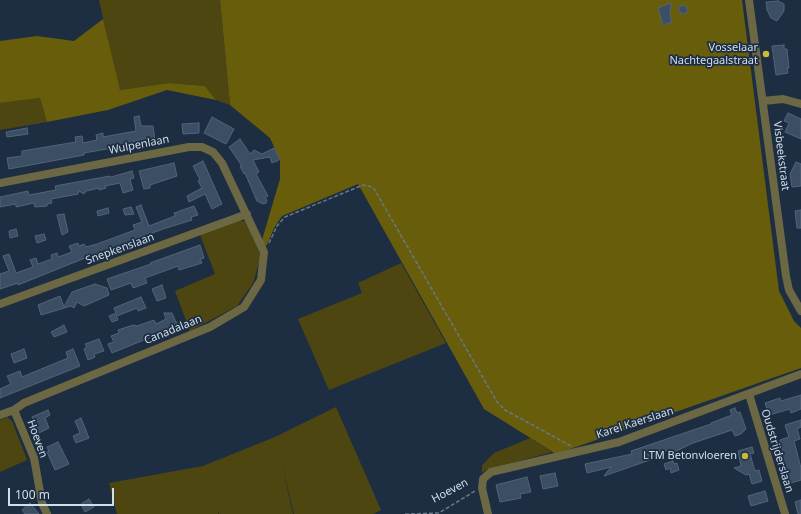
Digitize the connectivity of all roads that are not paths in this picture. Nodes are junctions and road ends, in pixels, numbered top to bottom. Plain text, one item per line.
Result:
1 (749, 0) edge
2 (763, 101) junction
3 (801, 104) edge
4 (0, 183) edge
5 (247, 214) junction
6 (0, 304) edge
7 (801, 311) edge
8 (801, 374) edge
9 (749, 394) junction
10 (14, 410) junction
11 (0, 415) edge
12 (47, 514) edge
13 (488, 514) edge
14 (785, 514) edge

1 - 2 street, Visbeekstraat
2 - 3 street
2 - 7 street, Visbeekstraat
4 - 5 street, Wulpenlaan
5 - 6 street, Snepkenslaan
5 - 10 street, Canadalaan
8 - 9 street, Karel Kaerslaan
9 - 13 street, Karel Kaerslaan
9 - 14 street, Oudstrijderslaan
10 - 11 street, Hoeven
10 - 12 street, Hoeven

